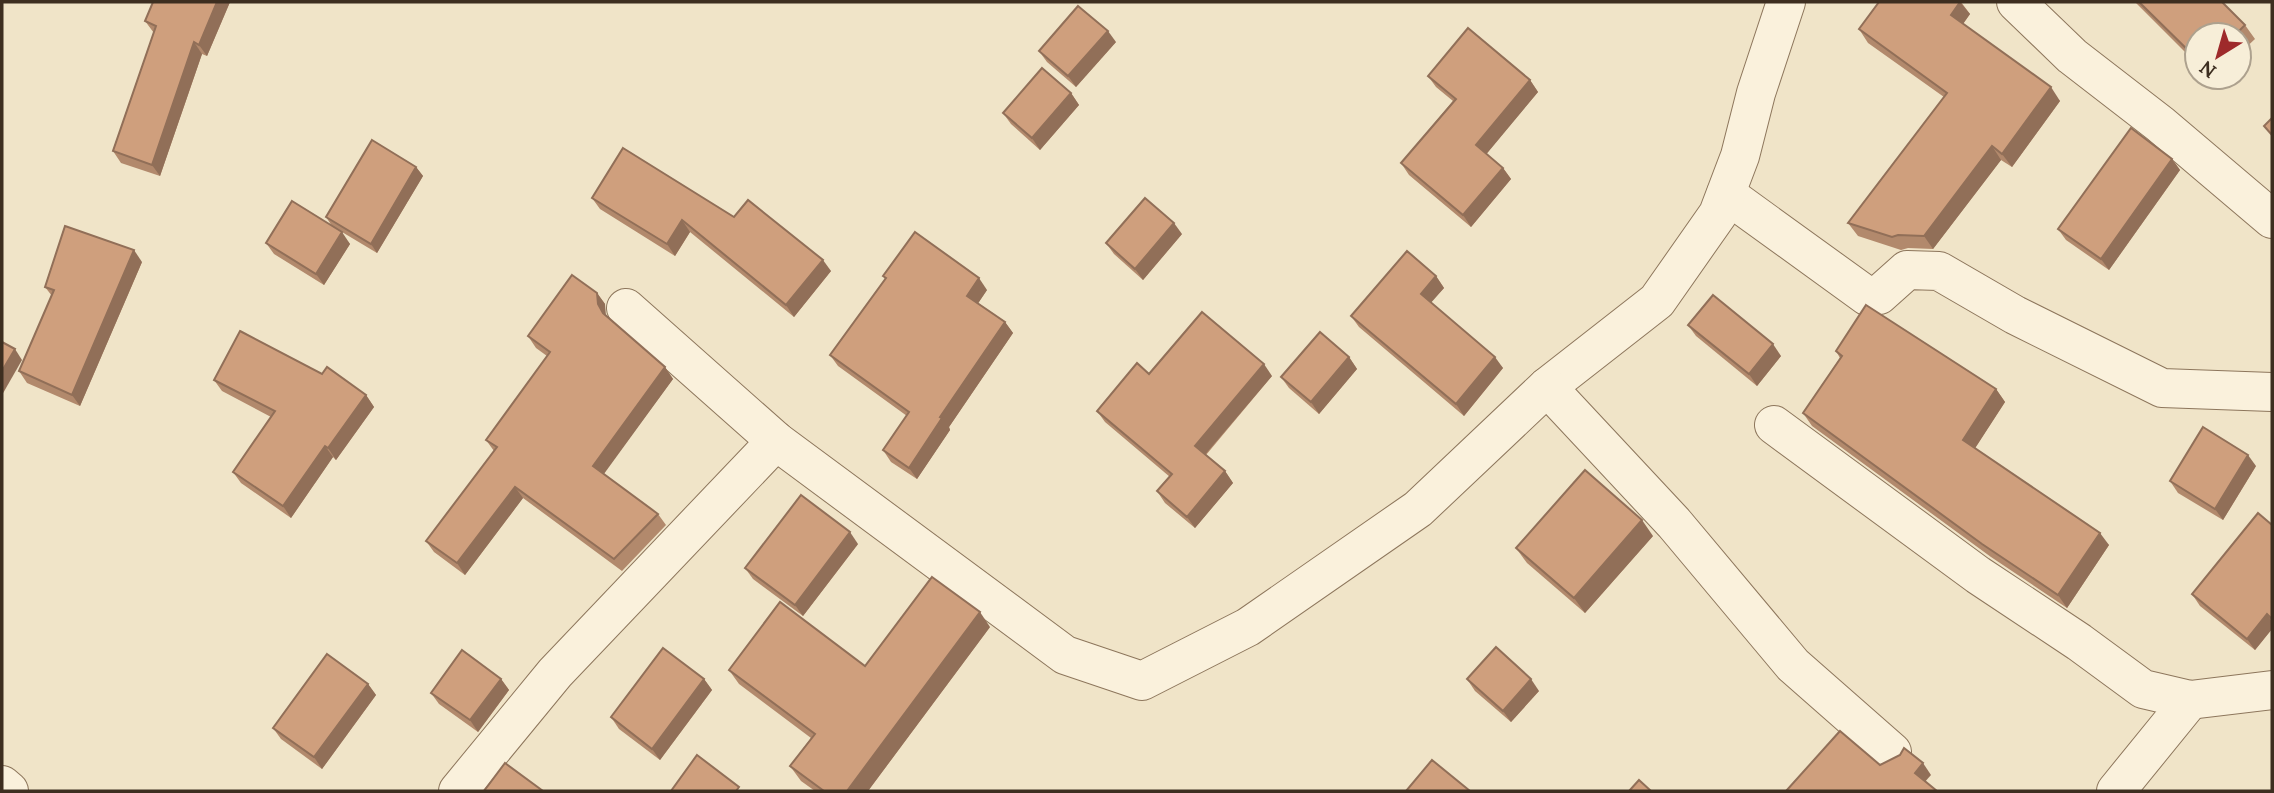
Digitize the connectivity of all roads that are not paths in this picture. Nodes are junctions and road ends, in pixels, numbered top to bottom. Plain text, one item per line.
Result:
1 (1786, 2) edge
2 (2016, 2) edge
3 (1726, 194) junction
4 (2272, 219) edge
5 (626, 308) dead end
6 (1547, 387) junction
7 (2272, 392) edge
8 (1774, 425) dead end
9 (776, 441) junction
10 (2272, 690) edge
11 (2190, 700) junction
12 (1892, 752) dead end
13 (2, 785) edge
14 (9, 791) edge
15 (458, 791) edge
16 (2116, 791) edge

1 - 3 street
2 - 4 street
3 - 6 street
3 - 7 street
5 - 9 street
6 - 9 street
6 - 12 street
8 - 11 street
9 - 15 street
10 - 11 street
11 - 16 street
13 - 14 street

